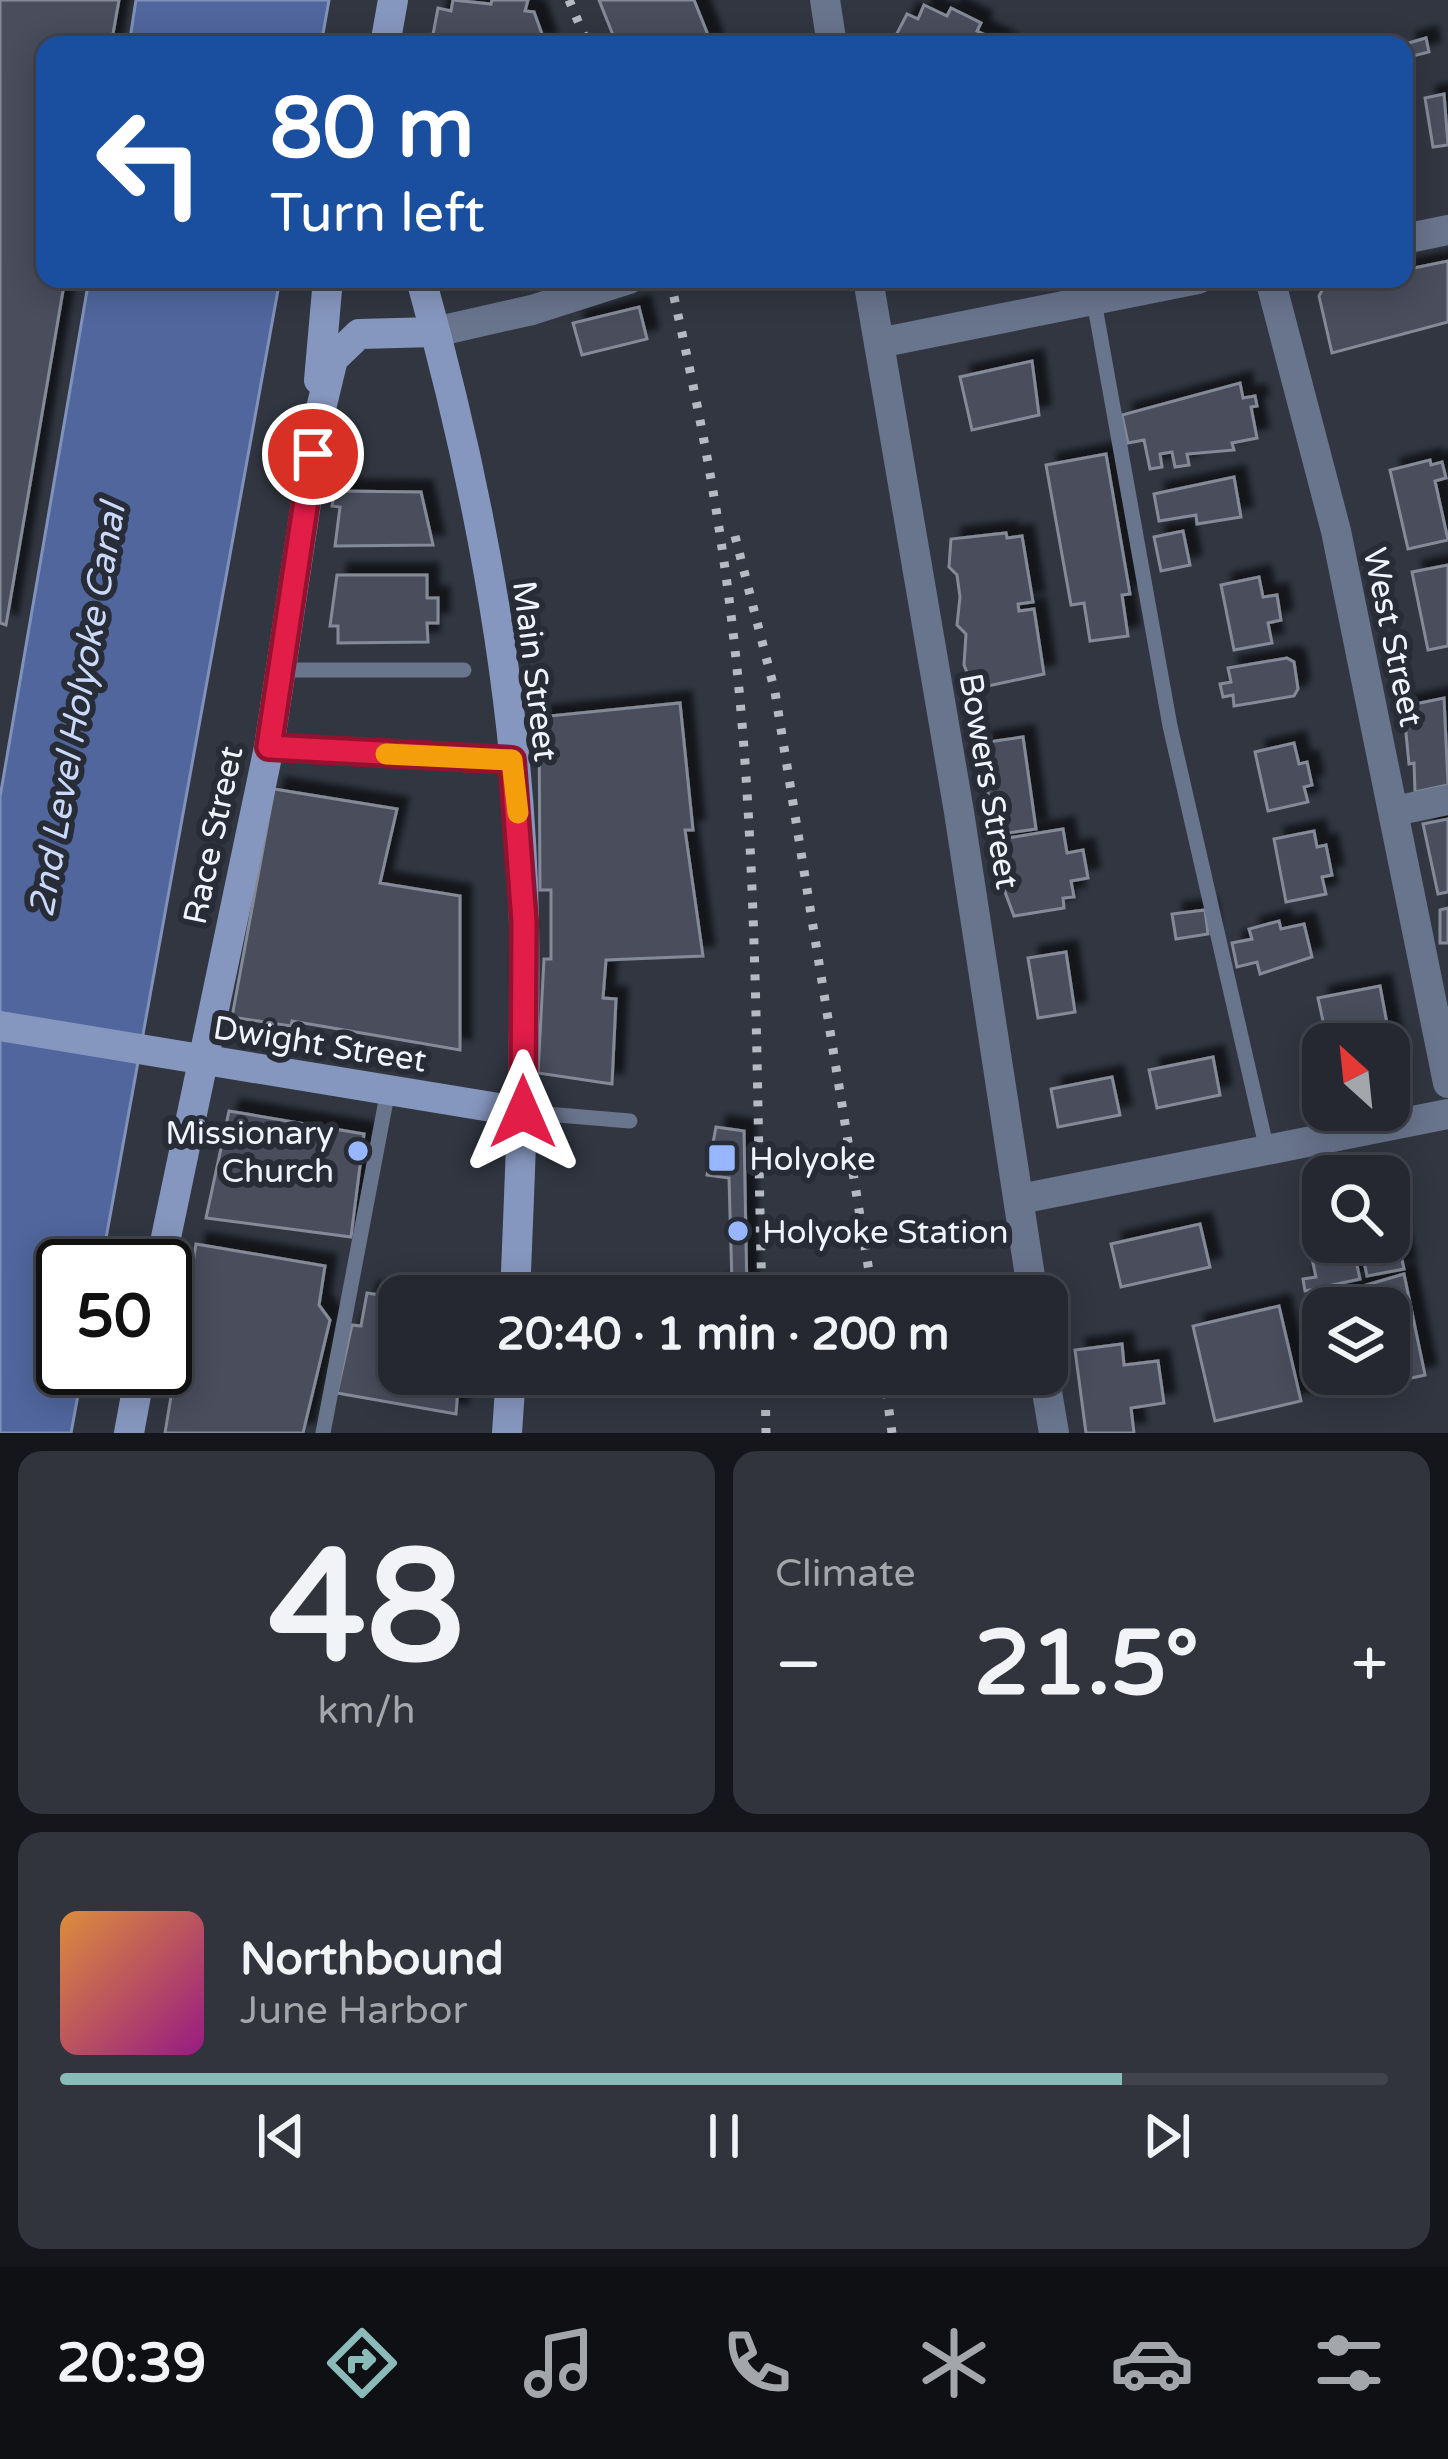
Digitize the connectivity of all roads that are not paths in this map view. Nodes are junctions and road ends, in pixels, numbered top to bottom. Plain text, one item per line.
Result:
1 (393, 0) edge
2 (825, 0) edge
3 (386, 36) edge
4 (831, 36) edge
5 (1448, 230) edge
6 (1413, 237) edge
7 (327, 288) edge
8 (424, 288) edge
9 (601, 288) edge
10 (870, 288) edge
11 (1155, 288) edge
12 (1272, 288) edge
13 (1094, 301) junction
14 (436, 332) junction
15 (879, 343) junction
16 (319, 417) junction
17 (280, 670) junction
18 (464, 670) dead end
19 (269, 747) junction
20 (512, 760) junction
21 (1448, 800) edge
22 (1394, 812) junction
23 (0, 1026) edge
24 (199, 1060) junction
25 (1448, 1083) edge
26 (388, 1090) junction
27 (523, 1112) junction
28 (1448, 1114) edge
29 (630, 1121) dead end
30 (1267, 1150) junction
31 (1020, 1199) junction
32 (165, 1239) edge
33 (516, 1275) edge
34 (1030, 1275) edge
35 (136, 1395) edge
36 (510, 1395) edge
37 (1048, 1395) edge
38 (129, 1433) edge
39 (323, 1433) edge
40 (507, 1433) edge
41 (1054, 1433) edge

1 - 3 street
2 - 4 street
5 - 6 street
7 - 16 street, Race Street
8 - 14 street, Main Street
9 - 14 street
10 - 15 street, Bowers Street
11 - 13 street
12 - 22 street, West Street
13 - 15 street
13 - 30 lane
14 - 16 street, Race Street
14 - 20 street, Main Street
15 - 31 street, Bowers Street
16 - 17 street, Race Street
17 - 18 lane
17 - 19 street, Race Street
19 - 20 lane
19 - 24 street, Race Street
20 - 27 street, Main Street
21 - 22 street
22 - 25 street, West Street
23 - 24 street, Dwight Street
24 - 26 street, Dwight Street
24 - 32 street, Race Street
26 - 27 street, Dwight Street
26 - 39 lane
27 - 29 lane, Dwight Street
27 - 33 street, Main Street
28 - 30 street
30 - 31 street
31 - 34 street, Bowers Street
35 - 38 street
36 - 40 street
37 - 41 street

